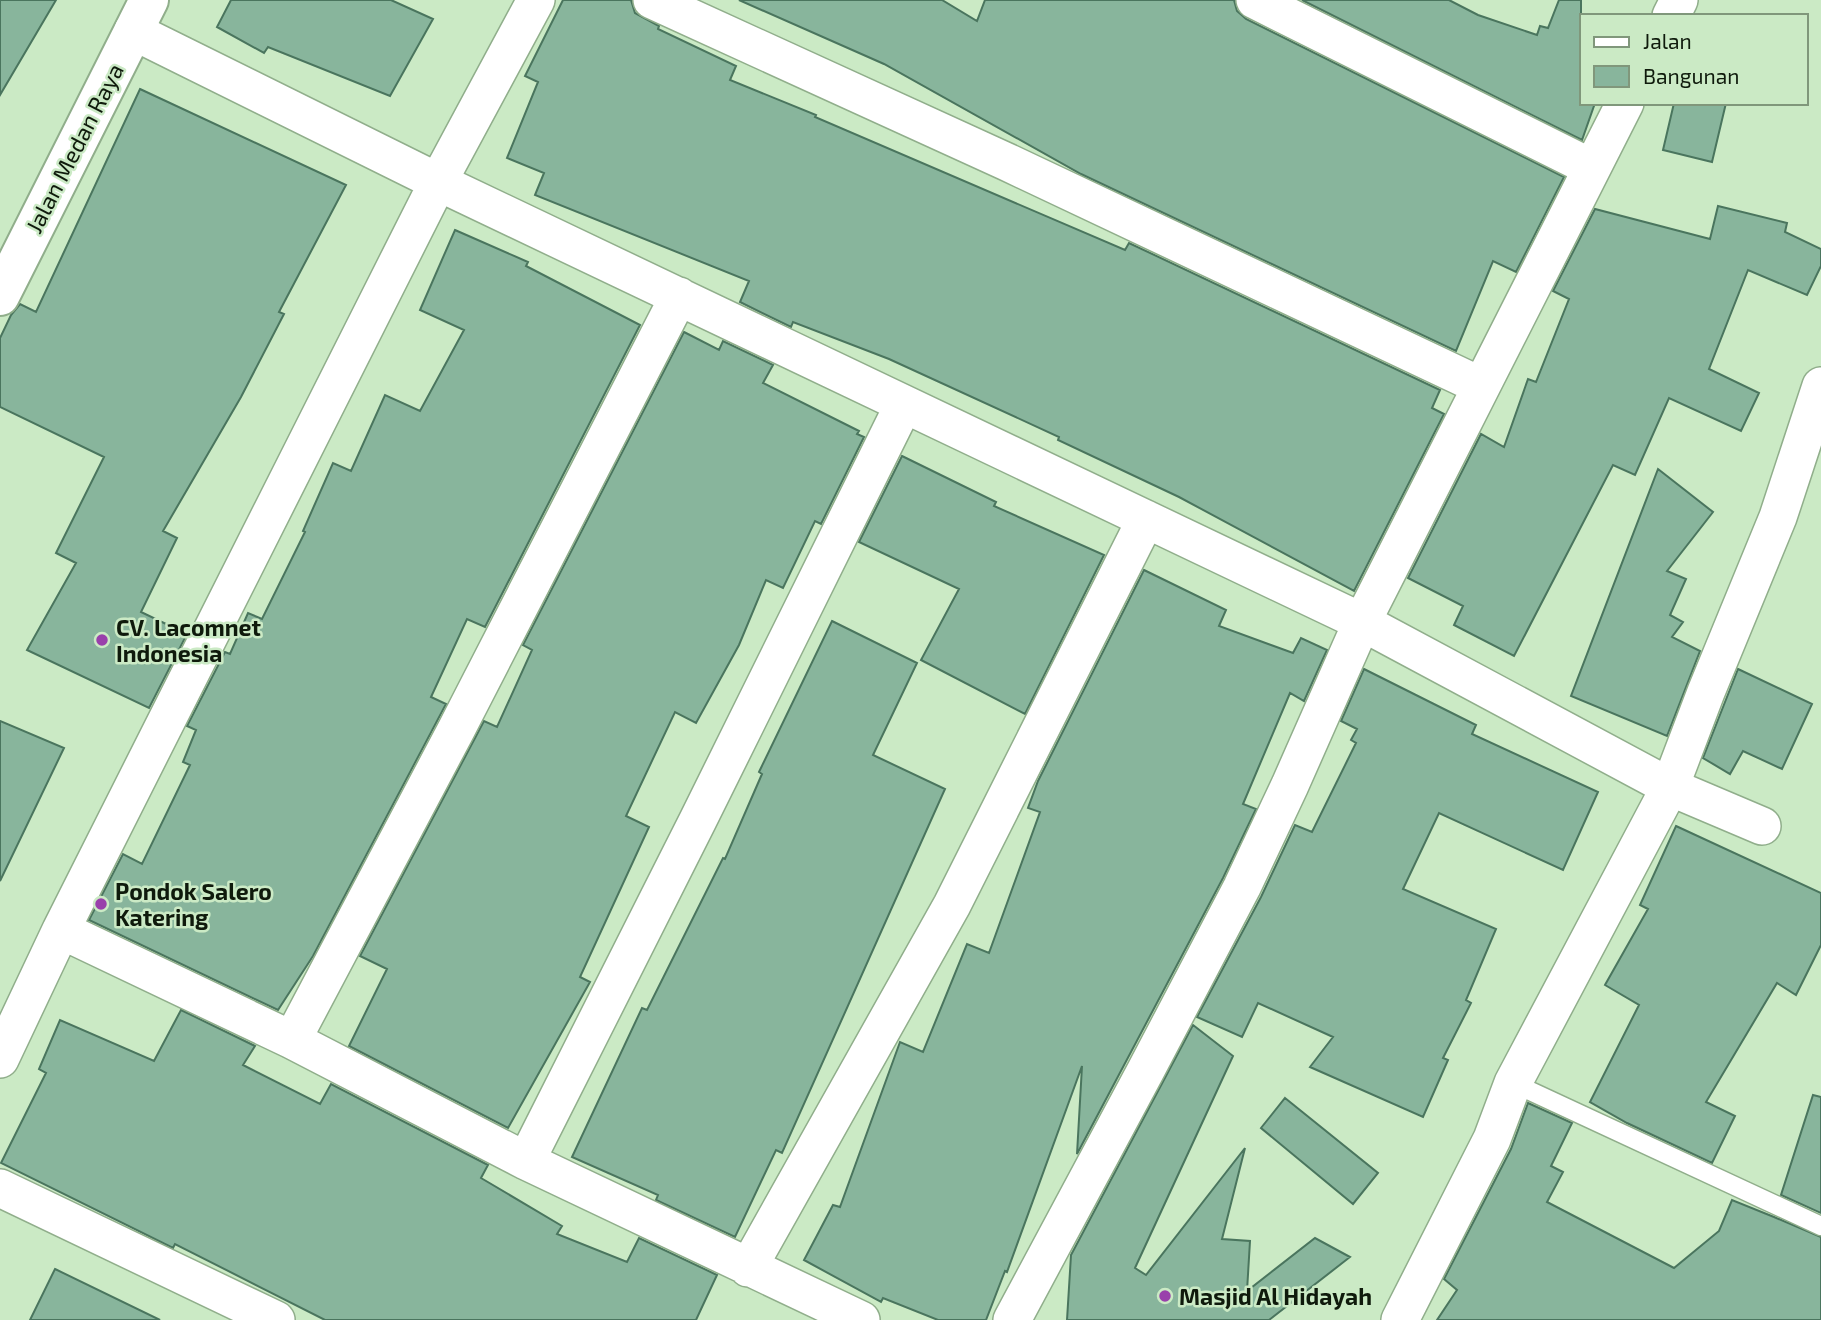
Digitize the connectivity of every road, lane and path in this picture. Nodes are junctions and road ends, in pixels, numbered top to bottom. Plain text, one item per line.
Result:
1 (536, 0) edge
2 (652, 0) edge
3 (1255, 0) edge
4 (141, 15) edge
5 (1624, 105) edge
6 (1592, 168) junction
7 (438, 182) junction
8 (0, 296) edge
9 (679, 296) junction
10 (1481, 386) junction
11 (1821, 386) edge
12 (904, 404) junction
13 (1146, 519) junction
14 (1362, 622) junction
15 (1670, 787) junction
16 (1762, 826) dead end
17 (61, 930) junction
18 (292, 1040) junction
19 (0, 1059) edge
20 (1513, 1083) junction
21 (526, 1161) junction
22 (0, 1188) edge
23 (1821, 1226) edge
24 (748, 1268) junction
25 (276, 1320) edge
26 (861, 1320) edge
27 (1012, 1320) edge
28 (1400, 1320) edge

1 - 7 street
2 - 10 street
3 - 6 street
4 - 7 street
4 - 8 street, Jalan Medan Raya
5 - 6 street
6 - 10 street
7 - 9 street
7 - 17 street
9 - 12 street
9 - 18 street
10 - 14 street
11 - 15 street
12 - 13 street
12 - 21 street
13 - 14 street
13 - 24 street
14 - 15 street
14 - 27 street
15 - 16 street
15 - 20 street
17 - 18 street
17 - 19 street
18 - 21 street
20 - 23 lane
20 - 28 street
21 - 24 street
22 - 25 street
24 - 26 street

